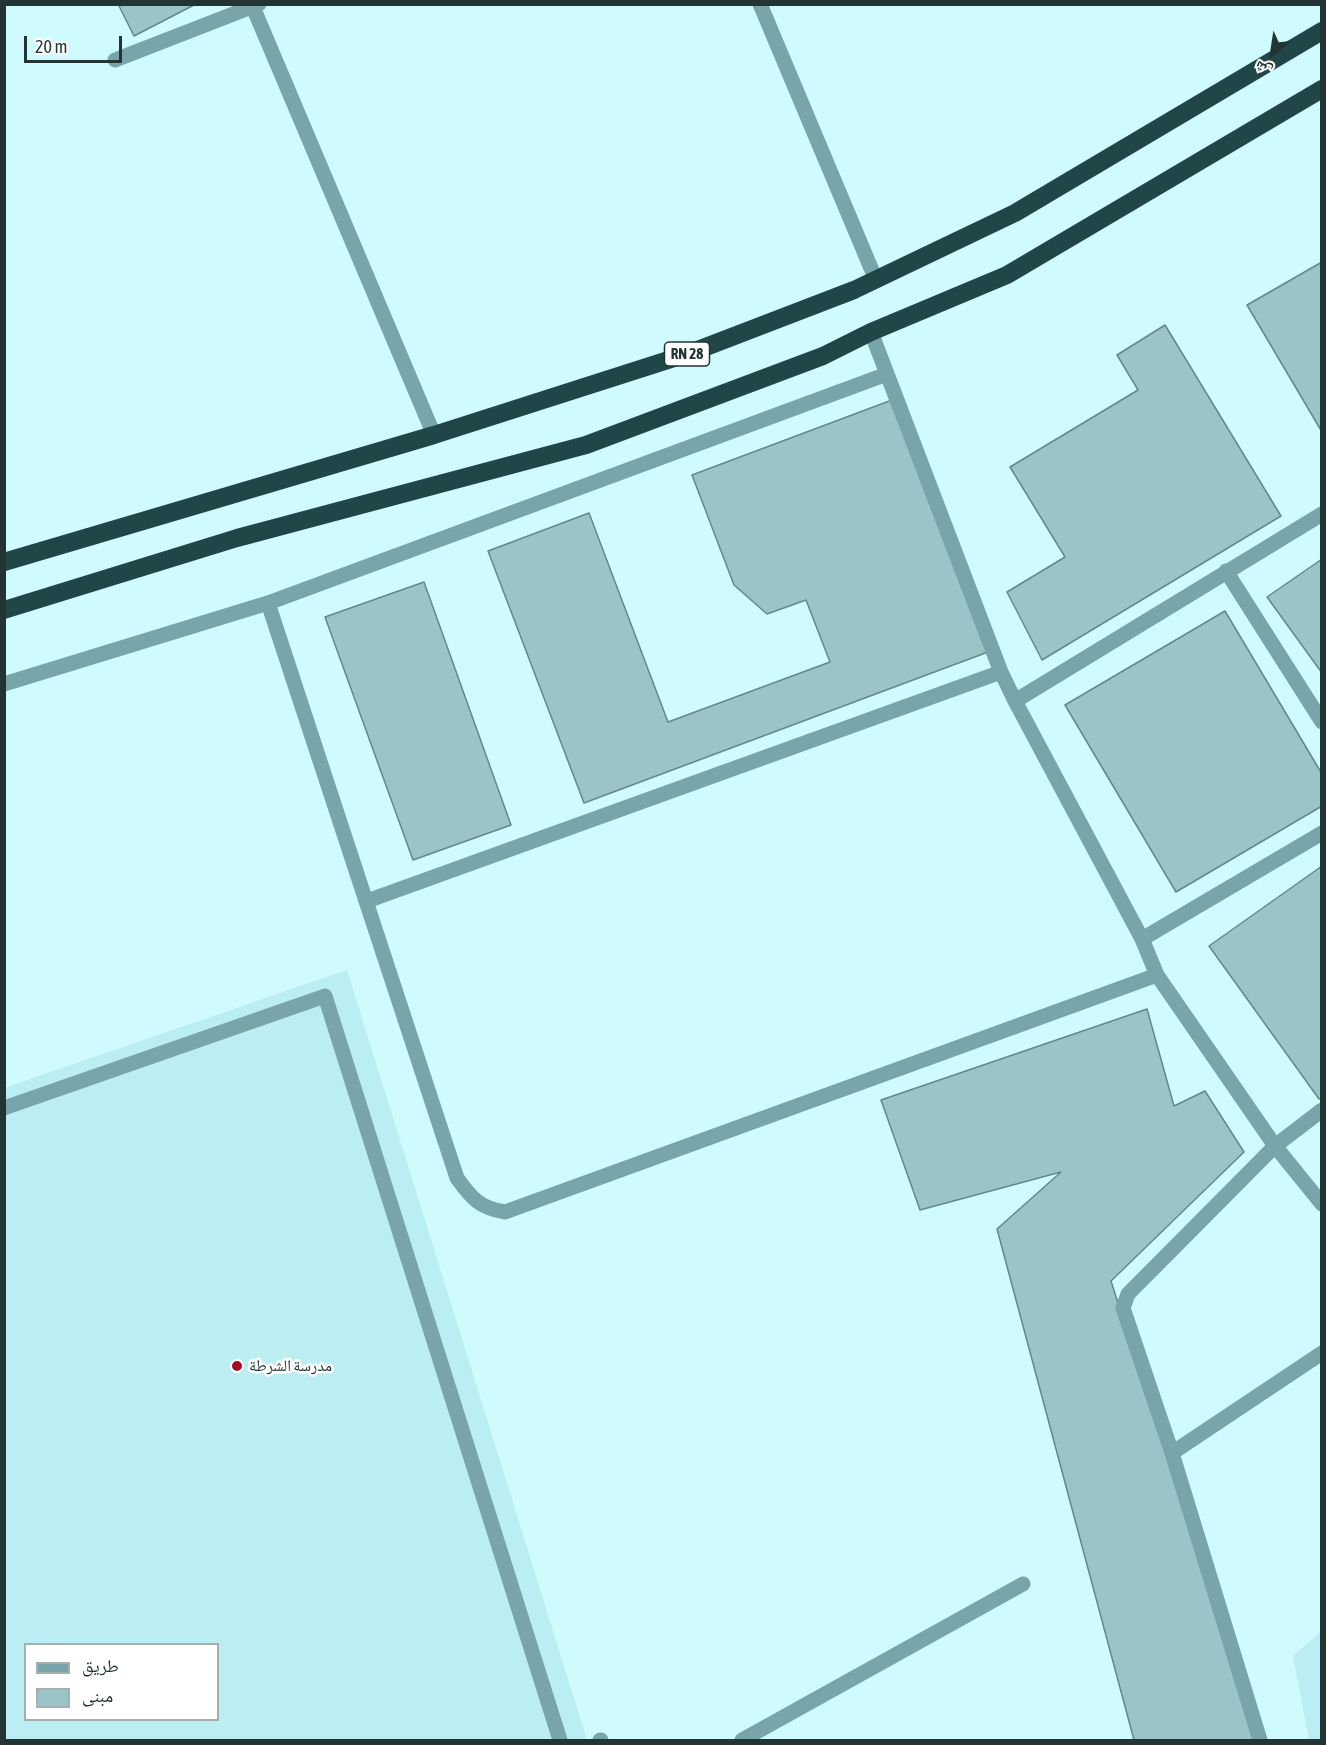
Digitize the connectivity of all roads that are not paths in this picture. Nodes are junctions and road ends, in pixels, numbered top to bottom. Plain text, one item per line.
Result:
1 (256, 6) edge
2 (765, 6) edge
3 (1322, 31) edge
4 (115, 60) dead end
5 (1322, 89) edge
6 (876, 280) junction
7 (871, 332) junction
8 (887, 374) junction
9 (434, 435) junction
10 (1322, 514) edge
11 (4, 562) edge
12 (1226, 571) junction
13 (268, 603) junction
14 (4, 610) edge
15 (1000, 672) junction
16 (4, 684) edge
17 (1015, 701) junction
18 (1322, 722) edge
19 (1322, 833) edge
20 (367, 901) junction
21 (1142, 939) junction
22 (1157, 975) junction
23 (4, 1108) edge
24 (1322, 1110) edge
25 (1275, 1146) junction
26 (1322, 1204) edge
27 (1322, 1353) edge
28 (1172, 1453) junction
29 (1023, 1584) dead end
30 (560, 1740) edge
31 (742, 1740) edge
32 (1260, 1740) edge

1 - 4 street
1 - 9 street
2 - 6 street
3 - 6 highway, RN 28
5 - 7 highway
6 - 9 highway, RN 28
7 - 8 street
7 - 14 highway
8 - 13 street
8 - 15 street
9 - 11 highway, RN 28
10 - 12 street
12 - 17 street
12 - 18 street
13 - 16 street
13 - 20 street
15 - 17 street
15 - 20 street
17 - 21 street
19 - 21 street
20 - 22 street
21 - 22 street
22 - 25 street
23 - 30 street
24 - 25 street
25 - 26 street
25 - 28 street
27 - 28 street
28 - 32 street
29 - 31 street

